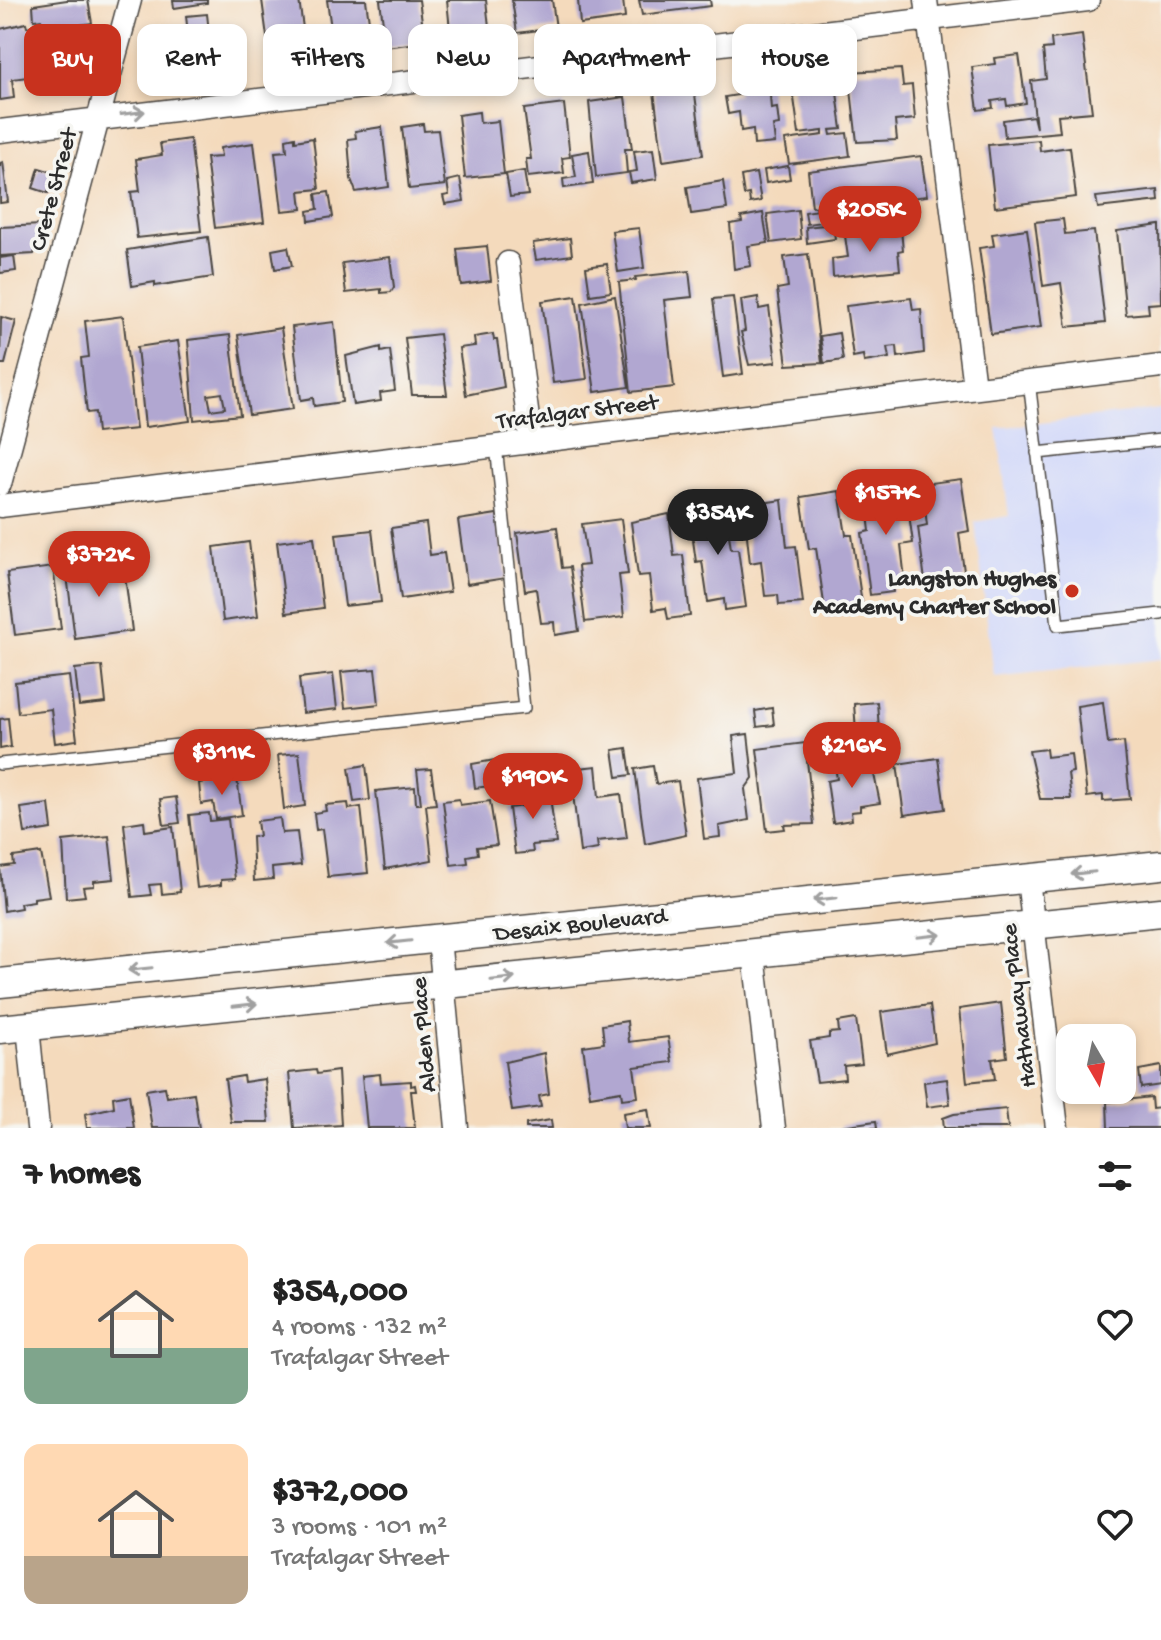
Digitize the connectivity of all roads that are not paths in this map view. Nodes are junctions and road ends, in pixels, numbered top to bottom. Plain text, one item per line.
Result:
1 (130, 0) edge
2 (1088, 0) edge
3 (928, 9) edge
4 (98, 117) junction
5 (0, 131) edge
6 (508, 263) dead end
7 (1161, 366) edge
8 (1029, 381) junction
9 (974, 387) junction
10 (1161, 440) edge
11 (531, 442) junction
12 (496, 446) junction
13 (1037, 453) junction
14 (0, 484) edge
15 (0, 506) edge
16 (1161, 614) edge
17 (0, 764) edge
18 (1161, 865) edge
19 (1028, 879) junction
20 (1161, 912) edge
21 (1034, 925) junction
22 (439, 938) junction
23 (754, 954) junction
24 (0, 983) edge
25 (443, 985) junction
26 (14, 1028) edge
27 (38, 1128) edge
28 (457, 1128) edge
29 (774, 1128) edge
30 (1057, 1128) edge

1 - 4 street, Crete Street
2 - 3 street
4 -> 3 street
3 - 9 street
4 - 5 street
4 - 14 street, Crete Street
6 - 11 street
7 - 8 street, Trafalgar Street
8 - 9 street, Trafalgar Street
8 - 13 lane
9 - 11 street, Trafalgar Street
10 - 13 lane
11 - 12 street, Trafalgar Street
12 - 15 street, Trafalgar Street
12 - 17 lane
13 - 16 lane
18 -> 19 street, Desaix Boulevard
19 - 21 street, Hathaway Place
19 -> 22 street, Desaix Boulevard
20 - 21 street, Desaix Boulevard
23 -> 21 street, Desaix Boulevard
21 - 30 street, Hathaway Place
22 -> 24 street, Desaix Boulevard
22 - 25 street, Alden Place
25 -> 23 street, Desaix Boulevard
23 - 29 street
26 -> 25 street, Desaix Boulevard
25 - 28 street, Alden Place
26 - 27 street

